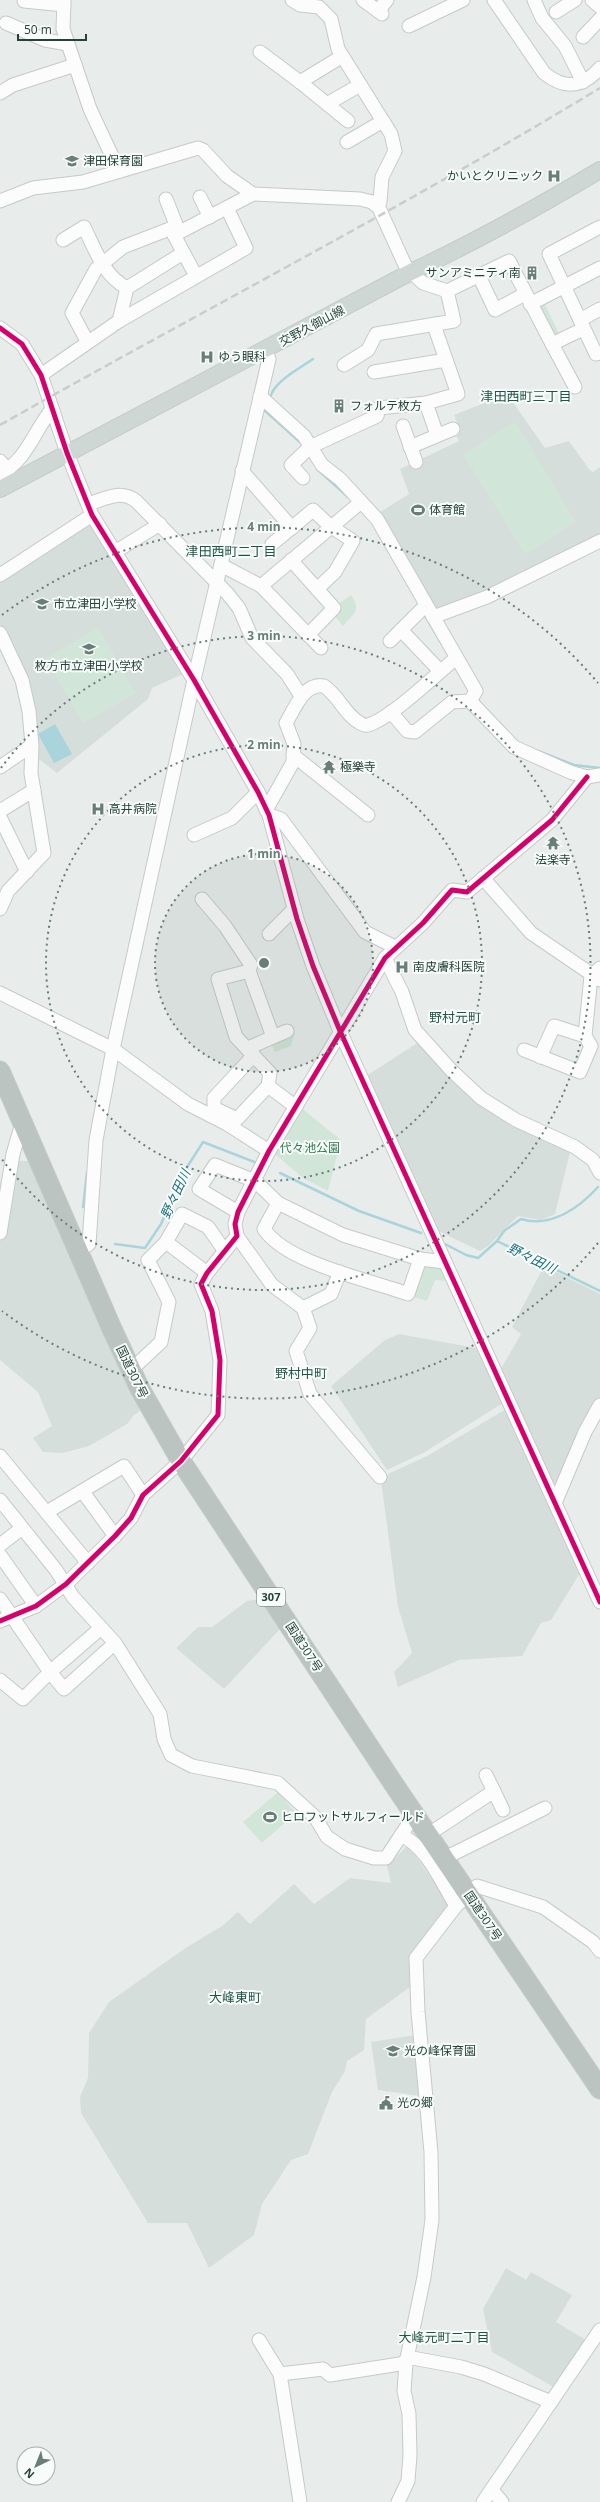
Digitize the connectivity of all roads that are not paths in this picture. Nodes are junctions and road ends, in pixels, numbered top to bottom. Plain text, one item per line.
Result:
1 (292, 0) edge
2 (363, 0) edge
3 (386, 0) edge
4 (463, 0) edge
5 (494, 0) edge
6 (534, 0) edge
7 (575, 0) edge
8 (592, 0) edge
9 (24, 1) edge
10 (64, 3) edge
11 (600, 7) edge
12 (556, 12) dead end
13 (600, 19) edge
14 (6, 22) dead end
15 (409, 26) dead end
16 (583, 37) dead end
17 (68, 44) junction
18 (260, 52) dead end
19 (341, 57) junction
20 (75, 65) junction
21 (600, 68) edge
22 (300, 82) junction
23 (583, 82) junction
24 (360, 86) junction
25 (0, 93) edge
26 (327, 104) junction
27 (348, 121) dead end
28 (383, 121) junction
29 (346, 142) dead end
30 (600, 170) edge
31 (119, 171) junction
32 (253, 194) junction
33 (200, 197) dead end
34 (166, 199) dead end
35 (0, 201) edge
36 (372, 202) junction
37 (227, 208) junction
38 (210, 217) junction
39 (600, 227) edge
40 (176, 233) junction
41 (63, 240) dead end
42 (183, 253) junction
43 (102, 264) junction
44 (600, 268) edge
45 (411, 272) junction
46 (196, 276) junction
47 (479, 276) junction
48 (564, 286) junction
49 (127, 288) junction
50 (447, 291) junction
51 (528, 299) junction
52 (600, 309) edge
53 (120, 321) junction
54 (436, 324) junction
55 (581, 325) junction
56 (0, 328) edge
57 (87, 341) junction
58 (552, 344) junction
59 (266, 350) junction
60 (600, 352) edge
61 (446, 360) junction
62 (344, 365) dead end
63 (374, 372) dead end
64 (41, 375) junction
65 (575, 387) dead end
66 (260, 396) junction
67 (426, 403) junction
68 (52, 409) junction
69 (403, 426) dead end
70 (453, 429) dead end
71 (437, 435) junction
72 (410, 447) junction
73 (306, 451) junction
74 (67, 453) junction
75 (416, 462) dead end
76 (3, 469) edge
77 (242, 471) junction
78 (302, 478) dead end
79 (0, 489) edge
80 (356, 506) junction
81 (90, 510) junction
82 (160, 524) junction
83 (330, 526) junction
84 (292, 528) junction
85 (600, 541) edge
86 (272, 544) dead end
87 (115, 552) junction
88 (291, 560) junction
89 (221, 565) junction
90 (0, 575) edge
91 (216, 583) junction
92 (261, 586) junction
93 (317, 589) junction
94 (423, 608) junction
95 (433, 617) junction
96 (401, 630) junction
97 (0, 634) edge
98 (308, 635) junction
99 (390, 641) dead end
100 (321, 648) dead end
101 (450, 663) junction
102 (194, 680) junction
103 (301, 696) junction
104 (472, 698) junction
105 (391, 712) junction
106 (28, 748) dead end
107 (293, 755) junction
108 (0, 767) edge
109 (594, 776) edge
110 (34, 790) junction
111 (258, 792) junction
112 (0, 810) edge
113 (267, 813) junction
114 (368, 815) dead end
115 (0, 817) edge
116 (194, 835) dead end
117 (27, 872) junction
118 (483, 878) junction
119 (202, 899) dead end
120 (0, 909) edge
121 (294, 909) junction
122 (269, 934) dead end
123 (395, 947) junction
124 (385, 958) junction
125 (249, 972) junction
126 (597, 975) edge
127 (0, 993) edge
128 (287, 1031) dead end
129 (340, 1031) junction
130 (585, 1036) junction
131 (273, 1037) junction
132 (113, 1049) junction
133 (524, 1050) dead end
134 (251, 1051) junction
135 (540, 1057) junction
136 (0, 1071) edge
137 (268, 1086) junction
138 (296, 1107) junction
139 (22, 1123) junction
140 (269, 1151) junction
141 (600, 1173) edge
142 (255, 1181) junction
143 (278, 1203) junction
144 (238, 1212) junction
145 (0, 1233) edge
146 (237, 1236) junction
147 (166, 1242) junction
148 (224, 1250) junction
149 (78, 1252) junction
150 (420, 1259) junction
151 (445, 1262) junction
152 (207, 1272) junction
153 (340, 1272) junction
154 (303, 1308) junction
155 (131, 1370) junction
156 (600, 1405) edge
157 (0, 1456) edge
158 (181, 1461) junction
159 (380, 1477) dead end
160 (83, 1492) junction
161 (143, 1495) junction
162 (0, 1500) edge
163 (555, 1503) junction
164 (47, 1512) junction
165 (22, 1528) junction
166 (115, 1536) junction
167 (0, 1545) edge
168 (0, 1555) edge
169 (88, 1563) junction
170 (66, 1584) junction
171 (0, 1599) edge
172 (600, 1602) edge
173 (36, 1606) junction
174 (6, 1618) edge
175 (101, 1628) junction
176 (115, 1643) junction
177 (50, 1672) junction
178 (0, 1680) edge
179 (486, 1775) dead end
180 (494, 1791) junction
181 (545, 1808) dead end
182 (503, 1810) dead end
183 (415, 1814) junction
184 (429, 1834) junction
185 (401, 1835) junction
186 (445, 1858) junction
187 (462, 1900) junction
188 (600, 1951) edge
189 (600, 2089) edge
190 (600, 2330) edge
191 (259, 2340) dead end
192 (407, 2360) junction
193 (280, 2374) junction
194 (551, 2402) junction
195 (493, 2491) junction
196 (300, 2502) edge
197 (398, 2502) edge
198 (483, 2502) edge
199 (502, 2502) edge

1 - 19 street
2 - 3 street
4 - 15 street
5 - 23 street
6 - 23 street
7 - 12 street
8 - 11 street
9 - 10 street
10 - 17 street
13 - 16 street
14 - 17 street
17 - 20 street
18 - 22 street
19 - 22 street
19 - 24 street
20 - 25 street
20 - 31 street
21 - 23 street
22 - 26 street
24 - 26 street
24 - 28 street
26 - 27 street
28 - 29 street
28 - 36 street
30 - 45 main road, 交野久御山線
31 - 32 street
31 - 35 street
32 - 36 street
32 - 37 street
33 - 38 street
34 - 40 street
36 - 45 street
37 - 38 street
37 - 46 street
38 - 40 street
39 - 48 street
40 - 42 street
40 - 43 street
41 - 43 street
42 - 46 street
42 - 49 street
43 - 49 street
43 - 57 street
44 - 48 street
45 - 50 street
45 - 59 main road, 交野久御山線
46 - 53 street
47 - 50 street
47 - 51 street
47 - 51 street
48 - 51 street
48 - 55 street
49 - 53 street
50 - 54 street
51 - 58 street
52 - 55 street
53 - 57 street
54 - 61 street
54 - 62 street
55 - 58 street
55 - 60 street
56 - 64 street
57 - 64 street
58 - 65 street
59 - 66 street
59 - 74 main road, 交野久御山線
61 - 63 street
61 - 67 street
64 - 68 street
66 - 73 street
66 - 77 street
67 - 71 street
67 - 73 street
68 - 74 street
68 - 76 street
69 - 72 street
70 - 71 street
71 - 72 street
72 - 75 street
73 - 78 street
73 - 80 street
74 - 79 main road, 交野久御山線
74 - 81 street
77 - 84 street
77 - 89 street
80 - 83 street
80 - 94 street
81 - 82 street
81 - 87 street
81 - 90 street
82 - 87 street
82 - 91 street
83 - 84 street
83 - 88 street
83 - 93 street
84 - 86 street
85 - 95 street
87 - 102 street
88 - 92 street
88 - 93 street
89 - 91 street
89 - 92 street
91 - 102 street
91 - 103 street
92 - 98 street
93 - 98 street
94 - 95 street
94 - 96 street
95 - 101 street
96 - 99 street
96 - 101 street
97 - 110 street
98 - 100 street
101 - 104 street
101 - 105 street
102 - 111 street
102 - 132 street
103 - 105 street
103 - 107 street
104 - 105 street
104 - 109 street
106 - 108 street
107 - 113 street
107 - 114 street
109 - 118 street
110 - 112 street
110 - 117 street
111 - 113 street
111 - 116 street
113 - 121 street
113 - 123 street
115 - 117 street
117 - 120 street
118 - 123 street
118 - 126 street
119 - 125 street
121 - 122 street
121 - 129 street
123 - 124 street
124 - 129 street
124 - 141 street
125 - 131 street
125 - 134 street
126 - 130 street
127 - 132 street
128 - 131 street
129 - 138 street
129 - 151 street
130 - 135 street
130 - 135 street
131 - 134 street
132 - 140 street
132 - 149 street
133 - 135 street
134 - 137 street
134 - 137 street
136 - 139 highway, 国道307号 / 307
137 - 138 street
138 - 140 street
139 - 145 street
139 - 149 highway, 国道307号 / 307
140 - 142 street
142 - 143 street
142 - 144 street
142 - 144 street
143 - 150 street
143 - 153 street
144 - 146 street
146 - 148 street
146 - 154 street
147 - 148 street
147 - 152 street
147 - 155 street
148 - 152 street
149 - 155 highway, 国道307号 / 307
150 - 151 street
150 - 153 street
151 - 163 street
152 - 158 street
153 - 154 street
154 - 159 street
155 - 158 highway, 国道307号 / 307
156 - 163 street
157 - 164 street
158 - 161 street
158 - 183 highway, 国道307号 / 307
160 - 161 street
160 - 164 street
160 - 166 street
161 - 166 street
162 - 165 street
163 - 172 street
164 - 169 street
165 - 167 street
165 - 170 street
166 - 169 street
168 - 173 street
169 - 170 street
170 - 173 street
170 - 175 street
171 - 174 street
173 - 174 street
174 - 177 street
175 - 176 street
175 - 177 street
176 - 177 street
176 - 185 street
177 - 178 street
179 - 180 street
180 - 182 street
180 - 184 street
181 - 186 street
183 - 184 highway, 国道307号 / 307
183 - 185 street
184 - 186 highway, 国道307号 / 307
185 - 187 street
186 - 187 highway, 国道307号 / 307
187 - 188 street
187 - 189 highway, 国道307号 / 307
187 - 192 street
190 - 194 street
191 - 193 street
192 - 193 street
192 - 194 street
192 - 197 street
193 - 196 street
194 - 195 street
195 - 198 street
195 - 199 street

